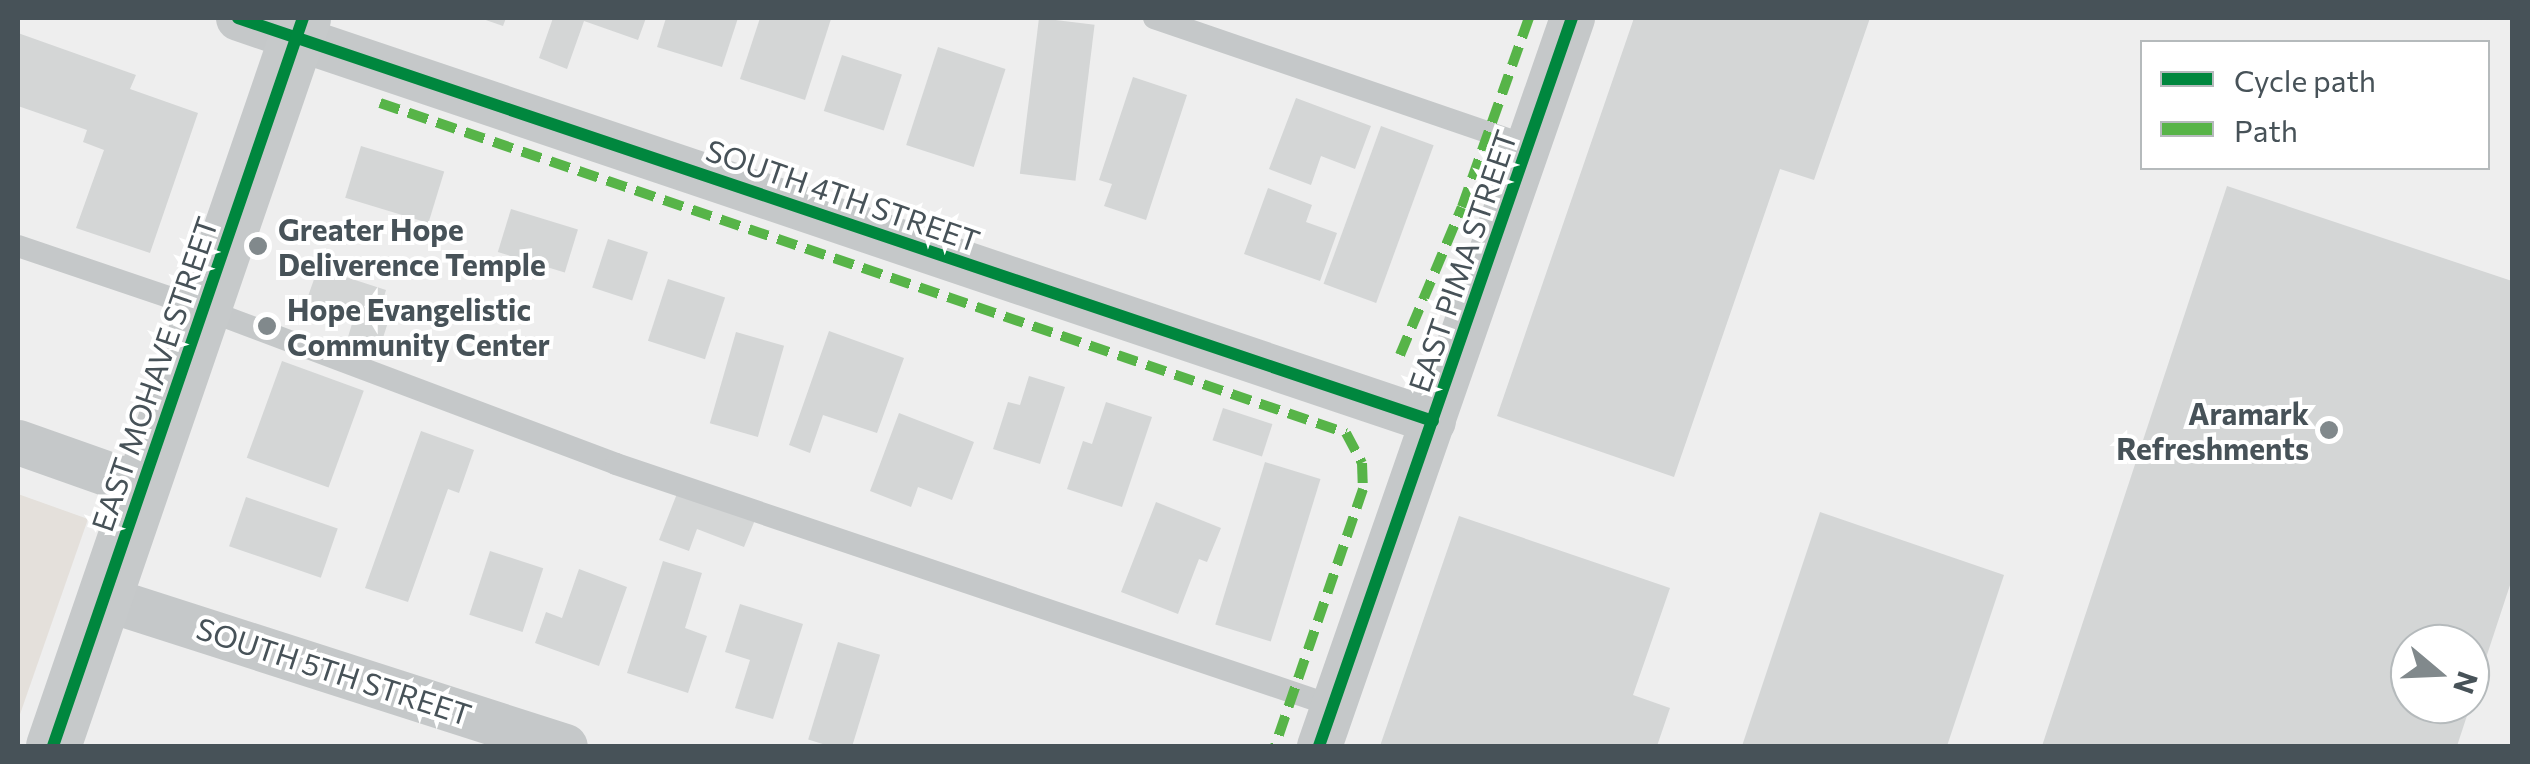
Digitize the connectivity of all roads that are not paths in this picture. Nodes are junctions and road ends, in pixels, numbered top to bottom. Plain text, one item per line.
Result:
1 (238, 18) edge
2 (1154, 18) edge
3 (1572, 18) edge
4 (300, 28) edge
5 (1528, 146) junction
6 (18, 246) edge
7 (204, 308) junction
8 (1433, 422) junction
9 (18, 442) edge
10 (142, 486) junction
11 (104, 598) junction
12 (1326, 726) edge
13 (53, 746) edge
14 (564, 746) edge

1 - 4 street, SOUTH 4TH STREET
2 - 5 lane
3 - 5 street, EAST PIMA STREET
4 - 7 street, EAST MOHAVE STREET
4 - 8 street, SOUTH 4TH STREET
5 - 8 street, EAST PIMA STREET
6 - 7 lane
7 - 10 street, EAST MOHAVE STREET
7 - 12 lane
8 - 12 street, EAST PIMA STREET
9 - 10 street
10 - 11 street, EAST MOHAVE STREET
11 - 13 street, EAST MOHAVE STREET
11 - 14 street, SOUTH 5TH STREET

